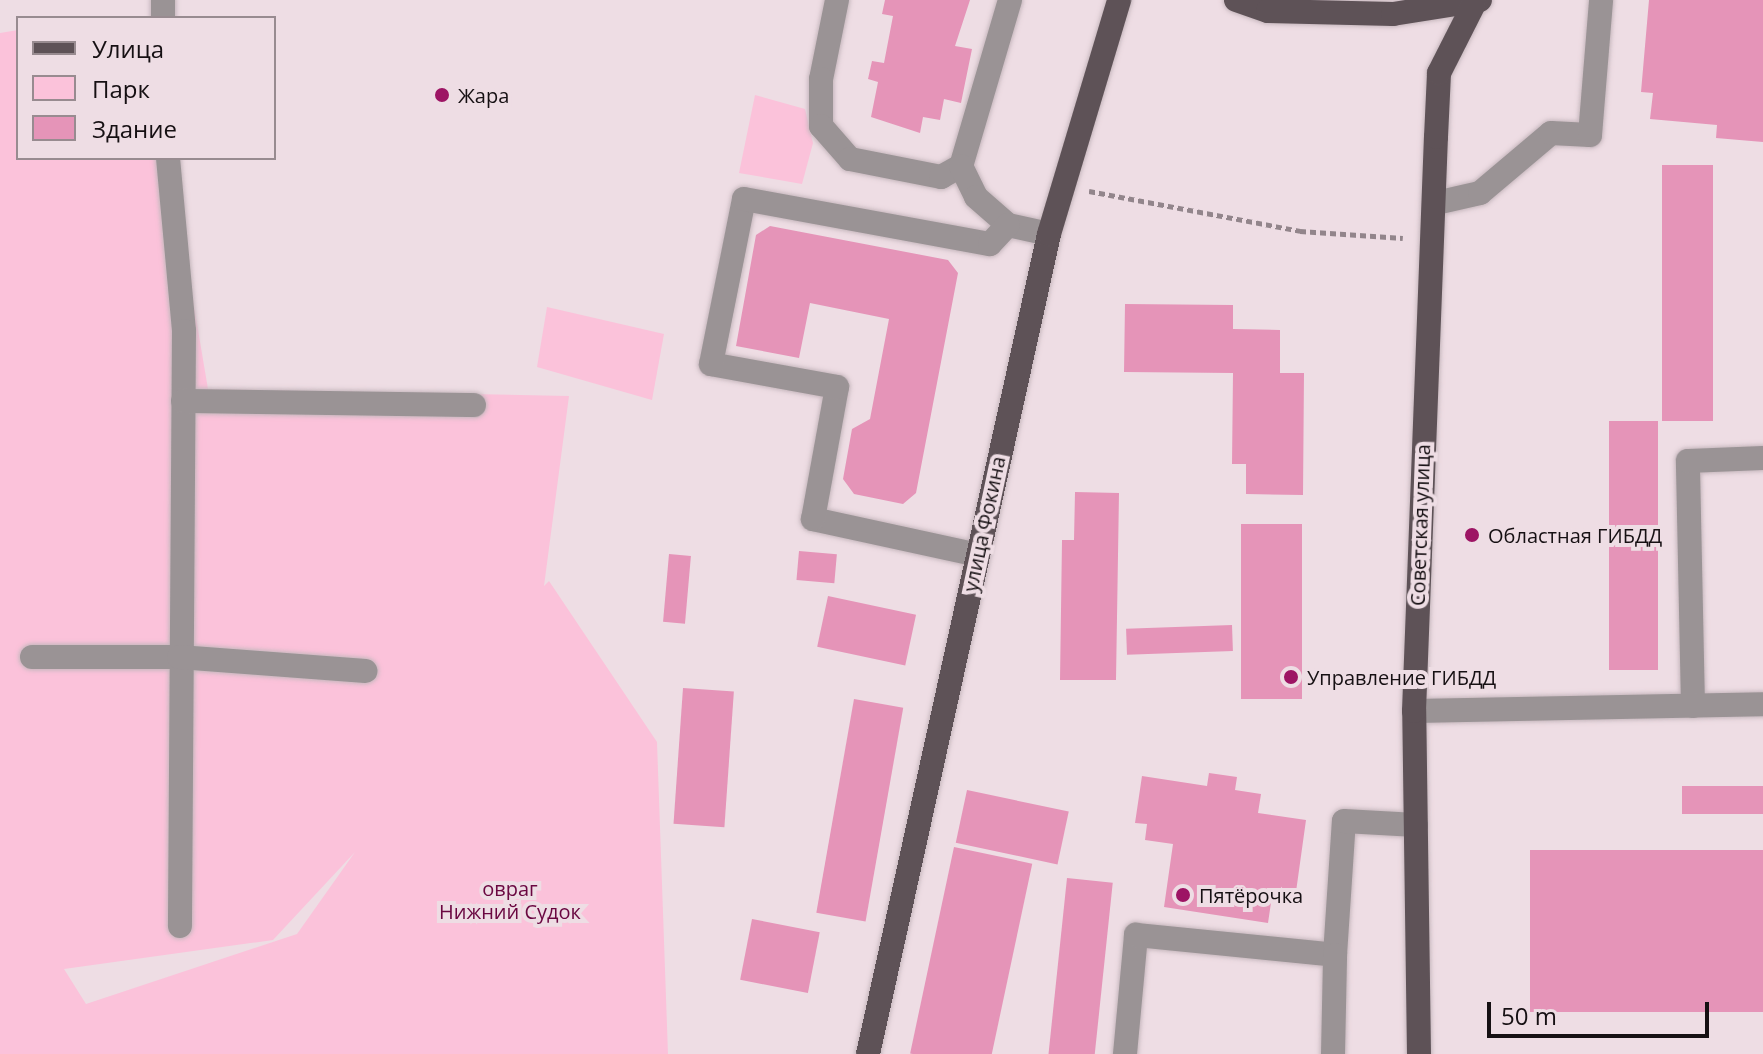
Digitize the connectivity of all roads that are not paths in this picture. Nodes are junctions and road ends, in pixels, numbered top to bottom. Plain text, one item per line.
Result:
1 (837, 0) edge
2 (1010, 0) edge
3 (1119, 0) edge
4 (1236, 0) edge
5 (1601, 0) edge
6 (1477, 2) edge
7 (168, 160) edge
8 (961, 166) junction
9 (1436, 203) junction
10 (1008, 225) junction
11 (1049, 234) junction
12 (183, 401) junction
13 (474, 405) dead end
14 (1763, 458) edge
15 (978, 555) junction
16 (32, 657) dead end
17 (179, 657) junction
18 (365, 671) dead end
19 (1763, 704) edge
20 (1693, 706) junction
21 (1414, 711) junction
22 (1416, 825) junction
23 (180, 926) dead end
24 (1335, 955) junction
25 (868, 1054) edge
26 (1125, 1054) edge
27 (1333, 1054) edge
28 (1419, 1054) edge

1 - 8 street
2 - 8 street
3 - 11 main road, улица Фокина
4 - 6 main road
5 - 9 street
6 - 9 main road, Советская улица
7 - 12 street
8 - 10 street
9 - 21 main road, Советская улица
10 - 11 street
10 - 15 street
11 - 15 main road, улица Фокина
12 - 13 street
12 - 17 street
14 - 20 street
15 - 25 main road, улица Фокина
16 - 17 street
17 - 18 street
17 - 23 street
19 - 20 street
20 - 21 street
21 - 22 main road, Советская улица
22 - 24 street
22 - 28 main road, Советская улица
24 - 26 street
24 - 27 street

